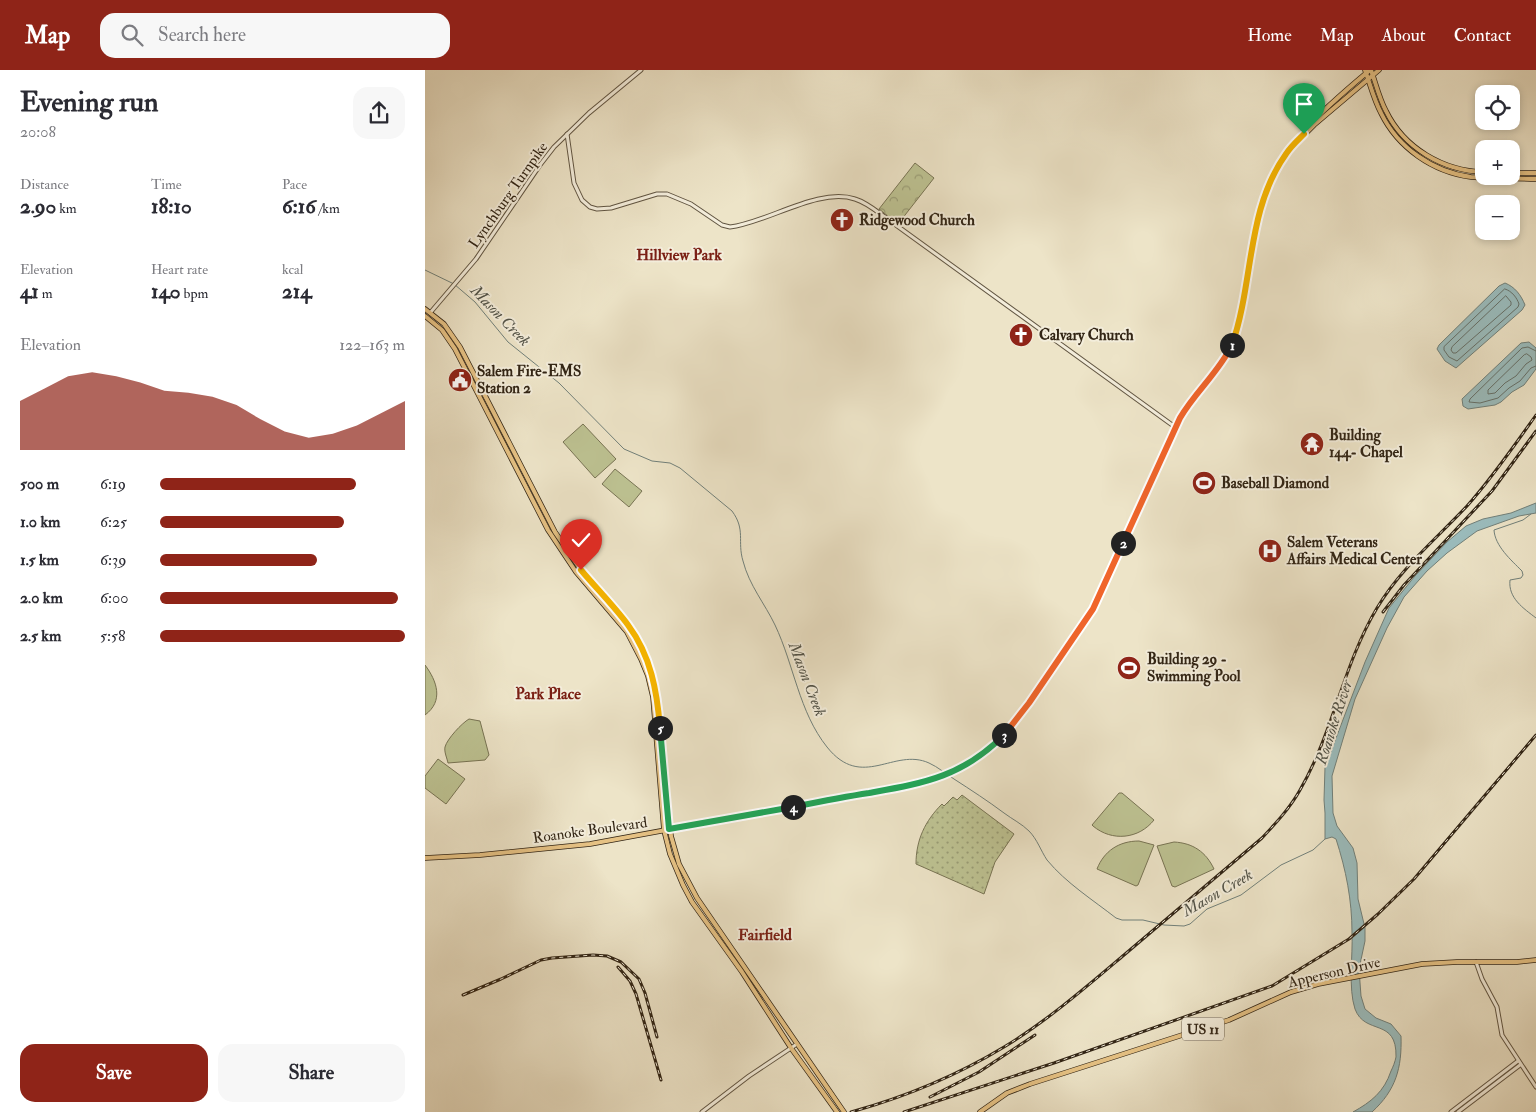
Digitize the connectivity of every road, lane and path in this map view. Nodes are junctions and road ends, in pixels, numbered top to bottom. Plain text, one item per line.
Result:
1 (1379, 70) edge
2 (640, 71) edge
3 (1368, 71) edge
4 (1373, 75) junction
5 (1369, 79) junction
6 (567, 134) junction
7 (1287, 151) junction
8 (1475, 171) edge
9 (1520, 173) edge
10 (1536, 173) edge
11 (1536, 179) edge
12 (425, 309) edge
13 (430, 313) junction
14 (425, 317) edge
15 (1175, 426) junction
16 (667, 830) junction
17 (425, 858) edge
18 (1536, 960) edge
19 (1476, 962) junction
20 (797, 1044) junction
21 (791, 1048) junction
22 (1517, 1061) junction
23 (1521, 1065) junction
24 (1536, 1087) edge
25 (702, 1112) edge
26 (837, 1112) edge
27 (844, 1112) edge
28 (981, 1112) edge
29 (1451, 1112) edge
30 (1458, 1112) edge

1 - 4 main road
2 - 6 street, Lynchburg Turnpike
3 - 4 main road
3 - 5 main road
3 - 7 main road
4 - 5 main road
4 - 8 main road
5 - 7 main road
5 - 11 main road
6 - 13 street, Lynchburg Turnpike
6 - 15 street
7 - 15 main road, Roanoke Boulevard
9 - 10 main road
12 - 13 main road
13 - 14 main road, Lynchburg Turnpike
13 - 16 main road
14 - 16 main road
15 - 16 main road, Roanoke Boulevard
16 - 17 main road, Roanoke Boulevard
16 - 20 main road
16 - 21 main road
18 - 19 main road, Apperson Drive / US 11
19 - 22 street
19 - 28 main road, Apperson Drive / US 11
20 - 21 street
20 - 27 main road
21 - 25 street
21 - 26 main road
22 - 23 street
22 - 29 street
23 - 24 street
23 - 30 street

